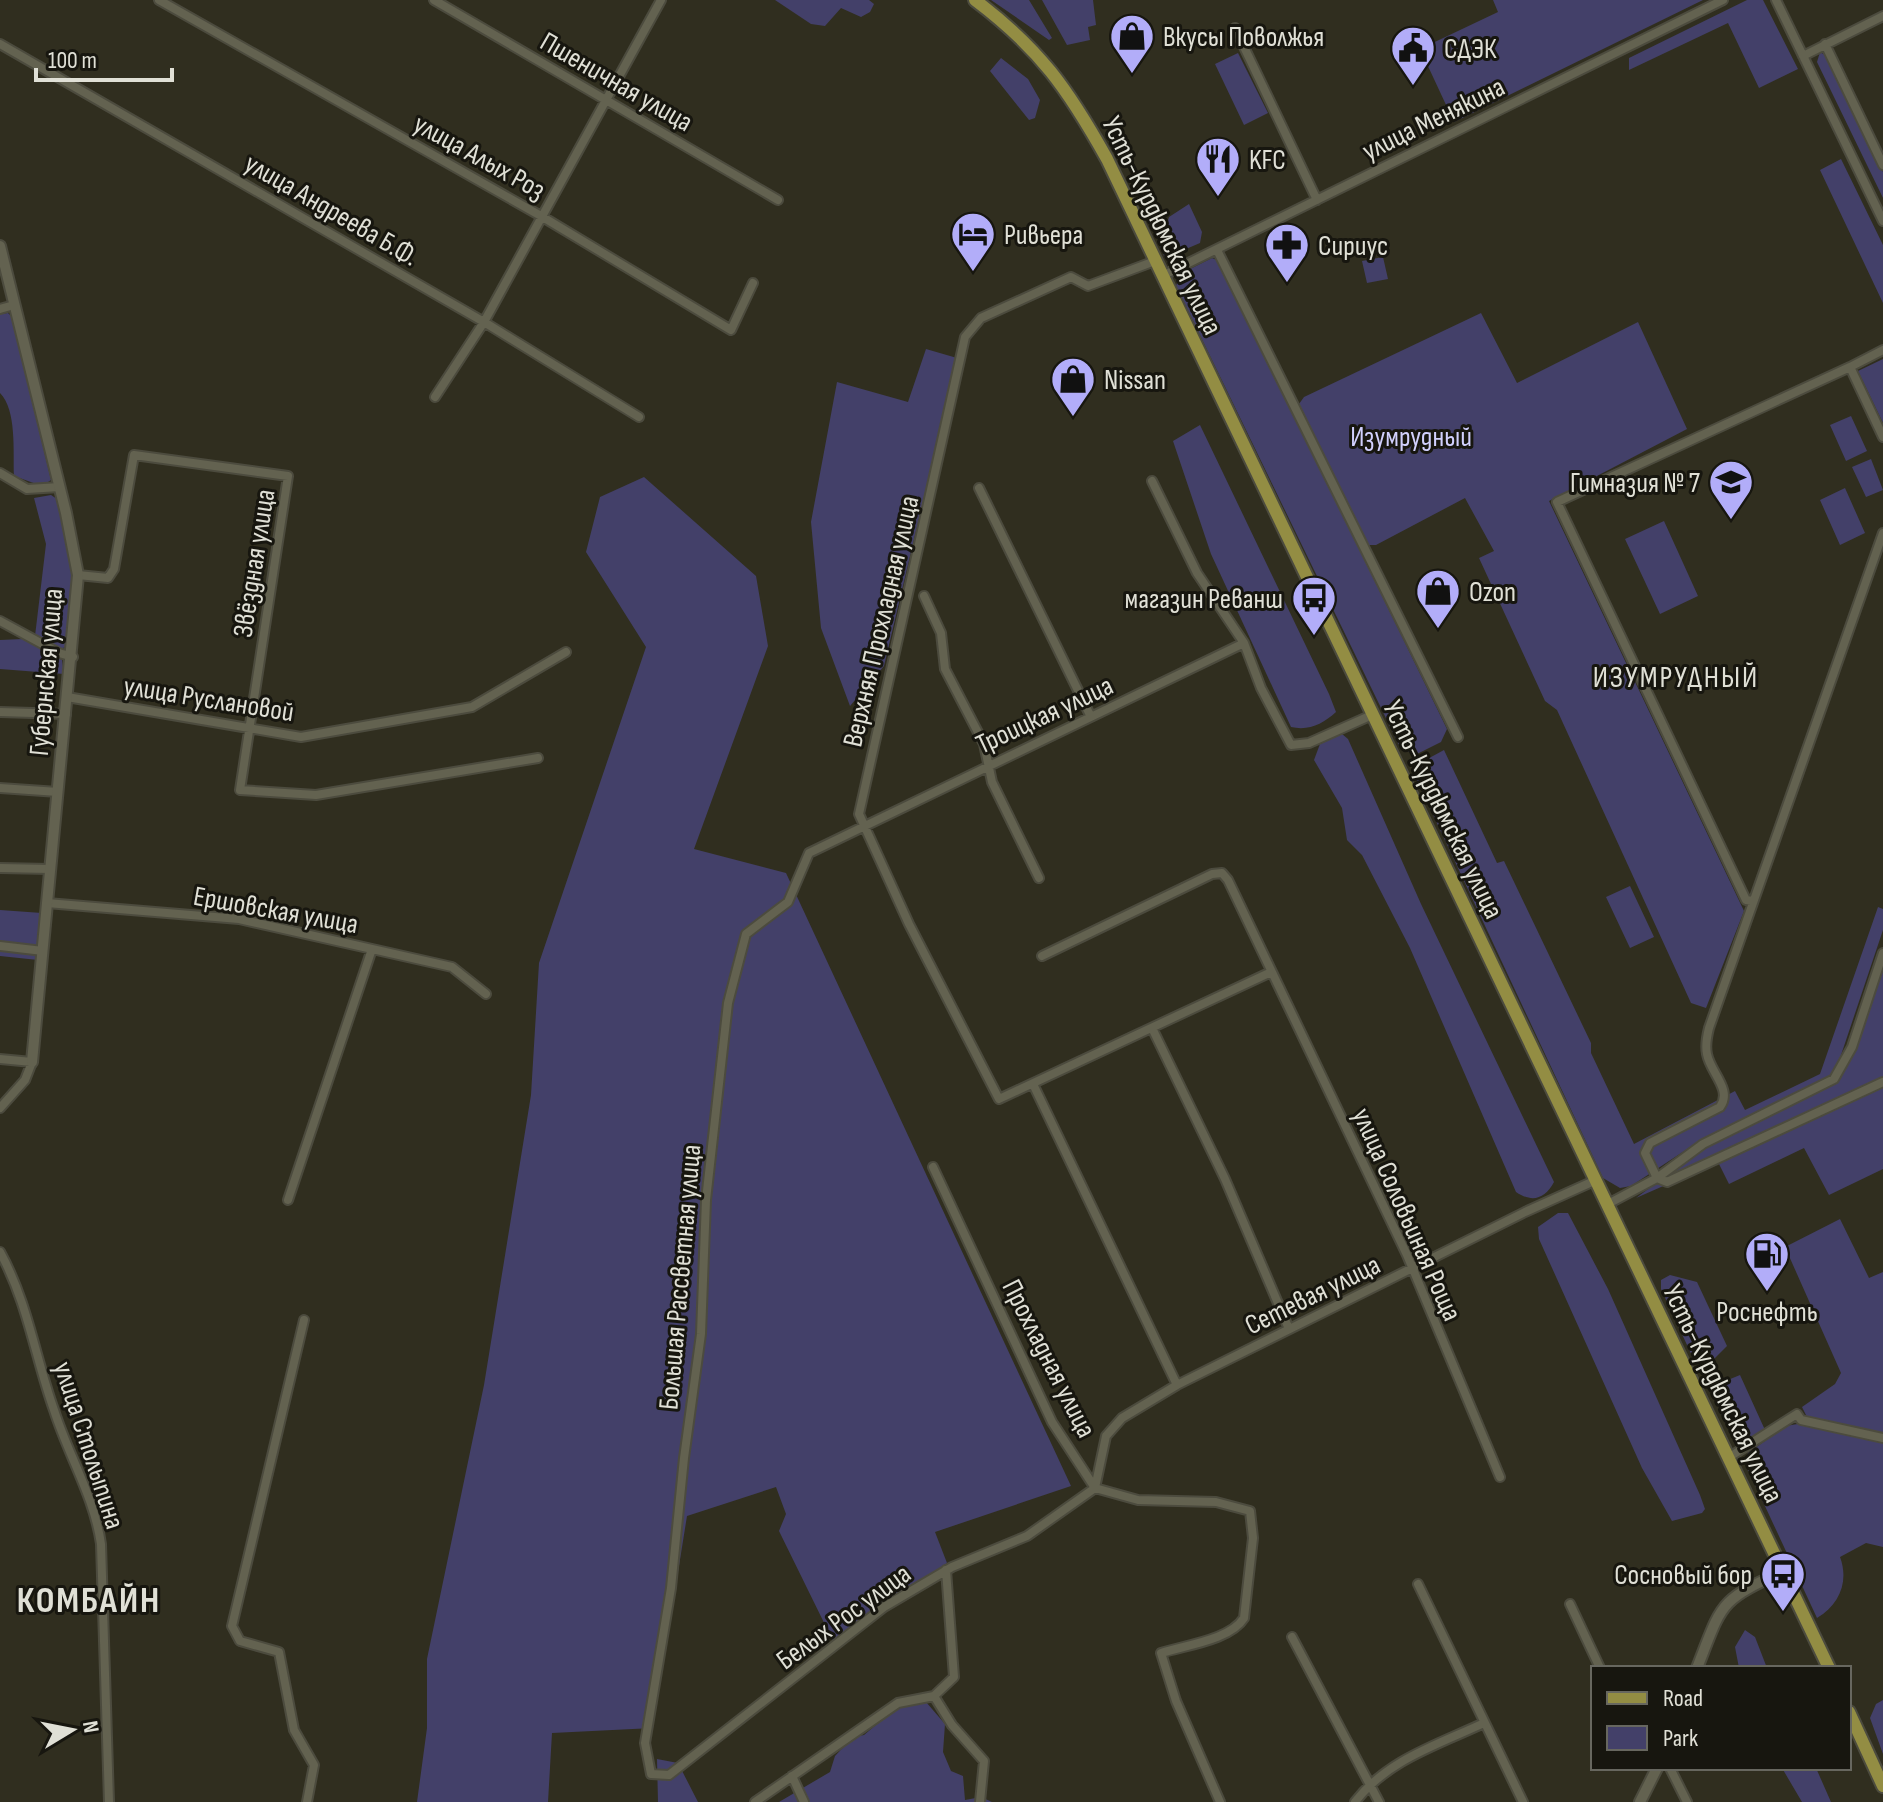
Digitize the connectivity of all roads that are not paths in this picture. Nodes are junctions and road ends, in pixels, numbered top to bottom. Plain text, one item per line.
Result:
1 (159, 0) edge
2 (434, 0) edge
3 (661, 0) edge
4 (975, 0) edge
5 (1723, 0) edge
6 (1776, 0) edge
7 (1883, 16) edge
8 (1235, 28) dead end
9 (0, 44) edge
10 (1825, 44) junction
11 (1803, 56) junction
12 (606, 100) junction
13 (1883, 165) edge
14 (778, 200) dead end
15 (1317, 200) junction
16 (541, 216) junction
17 (1883, 221) edge
18 (0, 246) edge
19 (1217, 250) junction
20 (1155, 261) junction
21 (1162, 276) junction
22 (753, 283) dead end
23 (14, 305) junction
24 (0, 309) edge
25 (484, 322) junction
26 (1883, 350) edge
27 (1850, 367) junction
28 (435, 397) dead end
29 (639, 417) dead end
30 (1883, 437) edge
31 (0, 473) edge
32 (1152, 481) dead end
33 (60, 487) junction
34 (979, 488) dead end
35 (1883, 533) edge
36 (78, 575) junction
37 (924, 596) dead end
38 (0, 621) edge
39 (1244, 643) junction
40 (566, 652) dead end
41 (73, 657) junction
42 (67, 697) junction
43 (0, 712) edge
44 (66, 714) junction
45 (1090, 715) junction
46 (1372, 715) junction
47 (250, 728) junction
48 (1458, 737) dead end
49 (538, 758) dead end
50 (988, 764) junction
51 (0, 788) edge
52 (58, 792) junction
53 (865, 827) junction
54 (0, 868) edge
55 (50, 869) junction
56 (1039, 878) dead end
57 (1753, 901) junction
58 (47, 903) junction
59 (0, 946) edge
60 (372, 949) junction
61 (43, 951) junction
62 (1883, 953) edge
63 (1042, 956) dead end
64 (1271, 972) junction
65 (486, 994) dead end
66 (1153, 1030) junction
67 (0, 1059) edge
68 (32, 1062) junction
69 (1883, 1082) edge
70 (1033, 1084) junction
71 (0, 1108) edge
72 (933, 1167) dead end
73 (1657, 1178) junction
74 (1594, 1181) junction
75 (288, 1200) dead end
76 (1606, 1205) junction
77 (0, 1252) edge
78 (1410, 1270) junction
79 (304, 1320) dead end
80 (1289, 1329) junction
81 (1177, 1385) junction
82 (1883, 1438) edge
83 (1728, 1458) junction
84 (1500, 1477) dead end
85 (1095, 1488) junction
86 (946, 1570) junction
87 (1784, 1571) junction
88 (1418, 1584) dead end
89 (1570, 1604) dead end
90 (1292, 1637) dead end
91 (1599, 1666) edge
92 (1698, 1666) edge
93 (1828, 1666) edge
94 (934, 1696) junction
95 (1851, 1716) edge
96 (1484, 1723) junction
97 (1656, 1770) edge
98 (1671, 1770) edge
99 (669, 1775) joint
100 (792, 1776) junction
101 (1370, 1781) junction
102 (1883, 1786) edge
103 (109, 1802) edge
104 (307, 1802) edge
105 (755, 1802) edge
106 (804, 1802) edge
107 (980, 1802) edge
108 (1220, 1802) edge
109 (1355, 1802) edge
110 (1379, 1802) edge
111 (1523, 1802) edge
112 (1640, 1802) edge
113 (1687, 1802) edge

1 - 16 street, улица Алых Роз
2 - 12 street, Пшеничная улица
3 - 12 street
4 - 20 main road, Усть-Курдюмская улица
5 - 15 street, улица Менякина
6 - 11 street
7 - 10 street
8 - 15 street
9 - 25 street, улица Андреева Б.Ф.
10 - 11 street
10 - 13 street
11 - 17 street
12 - 14 street, Пшеничная улица
12 - 16 street
15 - 19 street, улица Менякина
16 - 22 street, улица Алых Роз
16 - 25 street
18 - 23 street, Губернская улица
19 - 21 street, улица Менякина
19 - 48 street
20 - 21 main road, Усть-Курдюмская улица
20 - 53 street, Верхняя Прохладная улица
21 - 46 main road, Усть-Курдюмская улица
23 - 24 street
23 - 33 street, Губернская улица
25 - 28 street
25 - 29 street, улица Андреева Б.Ф.
26 - 27 street
27 - 30 street
27 - 57 street
31 - 33 street
32 - 39 street
33 - 36 street, Губернская улица
34 - 45 street
35 - 57 street
36 - 41 street, Губернская улица
36 - 47 street, Звёздная улица
37 - 50 street
38 - 41 street
39 - 45 street, Троицкая улица
39 - 46 street
40 - 47 street, улица Руслановой
41 - 42 street, Губернская улица
42 - 44 street, Губернская улица
42 - 47 street, улица Руслановой
43 - 44 street
44 - 52 street, Губернская улица
45 - 50 street, Троицкая улица
46 - 74 main road, Усть-Курдюмская улица
47 - 49 street
50 - 53 street, Троицкая улица
50 - 56 street
51 - 52 street
52 - 55 street, Губернская улица
53 - 70 street, Верхняя Прохладная улица
53 - 99 street, Большая Рассветная улица
54 - 55 street
55 - 58 street, Губернская улица
57 - 73 street
58 - 60 street, Ершовская улица
58 - 61 street, Губернская улица
59 - 61 street
60 - 65 street, Ершовская улица
60 - 75 street
61 - 68 street, Губернская улица
62 - 73 street
63 - 64 street, улица Соловьиная Роща
64 - 66 street
64 - 78 street, улица Соловьиная Роща
66 - 70 street
66 - 80 street
67 - 68 street
68 - 71 street
69 - 73 street
70 - 81 street
72 - 85 street, Прохладная улица
73 - 76 street
74 - 76 main road, Усть-Курдюмская улица
74 - 78 street, Сетевая улица
76 - 83 main road, Усть-Курдюмская улица
77 - 103 street, улица Столыпина
78 - 80 street, Сетевая улица
78 - 84 street, улица Соловьиная Роща
79 - 104 street
80 - 81 street, Сетевая улица
81 - 85 street, Сетевая улица
82 - 83 street
83 - 87 main road, Усть-Курдюмская улица
85 - 86 street, Белых Рос улица
85 - 108 street
86 - 94 street
86 - 99 street, Белых Рос улица
87 - 92 street
87 - 93 main road, Усть-Курдюмская улица
88 - 96 street
89 - 91 street
90 - 101 street
94 - 100 street
94 - 107 street
95 - 102 main road
96 - 101 street
96 - 111 street
97 - 112 street
98 - 113 street
100 - 105 street
100 - 106 street
101 - 109 street
101 - 110 street

